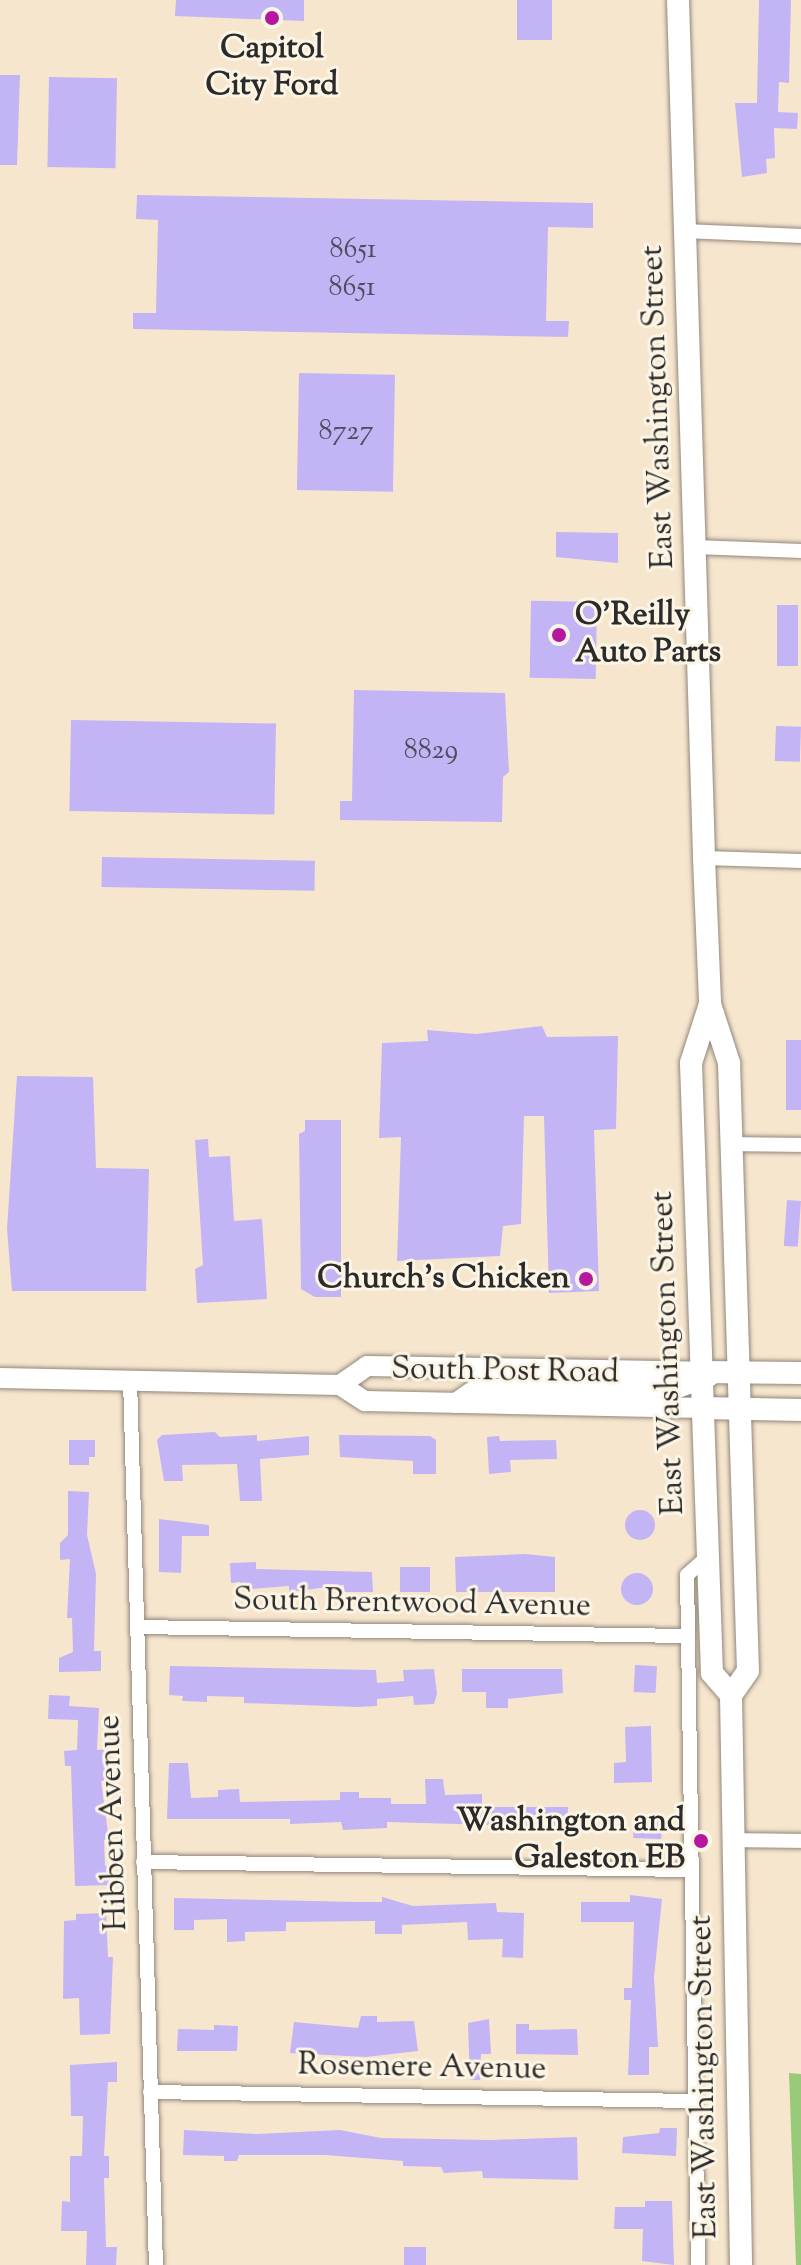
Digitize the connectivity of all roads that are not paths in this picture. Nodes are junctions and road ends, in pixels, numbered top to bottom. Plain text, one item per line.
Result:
1 (678, 0) edge
2 (685, 231) junction
3 (801, 236) edge
4 (695, 547) junction
5 (801, 551) edge
6 (704, 858) junction
7 (801, 861) edge
8 (710, 1004) junction
9 (731, 1144) junction
10 (801, 1145) edge
11 (801, 1373) edge
12 (715, 1374) junction
13 (0, 1378) edge
14 (130, 1380) junction
15 (340, 1385) junction
16 (456, 1403) junction
17 (721, 1409) junction
18 (801, 1410) edge
19 (708, 1556) junction
20 (137, 1627) junction
21 (687, 1636) junction
22 (731, 1695) junction
23 (733, 1840) junction
24 (801, 1841) edge
25 (143, 1862) junction
26 (691, 1870) junction
27 (150, 2092) junction
28 (693, 2101) junction
29 (156, 2265) edge
30 (698, 2265) edge
31 (741, 2265) edge

1 - 2 main road, East Washington Street
2 - 3 street
2 - 4 main road, East Washington Street
4 - 5 street
4 - 6 main road, East Washington Street
6 - 7 street
6 - 8 main road, East Washington Street
8 - 9 main road, East Washington Street
8 - 12 main road, East Washington Street
9 - 10 street
9 - 12 main road, East Washington Street
11 - 12 main road
12 - 15 main road, South Post Road
12 - 16 main road
12 - 17 main road, East Washington Street
12 - 17 main road, East Washington Street
13 - 14 main road, South Post Road
14 - 15 main road, South Post Road
14 - 20 street, Hibben Avenue
15 - 16 main road, South Post Road
16 - 17 main road, South Post Road
17 - 18 main road
17 - 19 main road, East Washington Street
17 - 22 main road, East Washington Street
19 - 21 street
19 - 22 main road, East Washington Street
20 - 21 street, South Brentwood Avenue
20 - 25 street, Hibben Avenue
21 - 26 street
22 - 23 main road, East Washington Street
23 - 24 street
23 - 31 main road, East Washington Street
25 - 26 street
25 - 27 street, Hibben Avenue
26 - 28 street
27 - 28 street, Rosemere Avenue
27 - 29 street, Hibben Avenue
28 - 30 street

